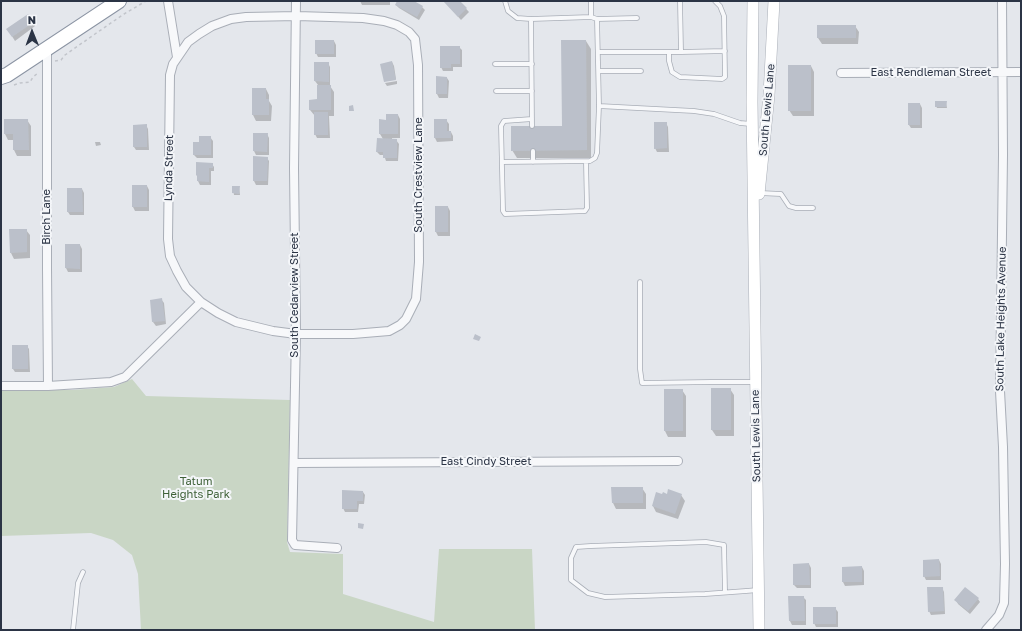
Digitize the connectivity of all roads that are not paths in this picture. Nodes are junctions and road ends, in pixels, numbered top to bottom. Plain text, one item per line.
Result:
1 (119, 1) edge
2 (168, 1) edge
3 (296, 1) edge
4 (505, 1) edge
5 (591, 1) edge
6 (680, 1) edge
7 (715, 1) edge
8 (753, 1) edge
9 (774, 1) edge
10 (1002, 1) edge
11 (297, 16) junction
12 (592, 17) junction
13 (637, 18) dead end
14 (532, 19) junction
15 (597, 19) junction
16 (47, 49) junction
17 (599, 52) junction
18 (669, 52) junction
19 (681, 52) junction
20 (725, 52) junction
21 (178, 57) junction
22 (495, 64) dead end
23 (532, 64) junction
24 (599, 71) junction
25 (641, 71) dead end
26 (1003, 72) junction
27 (1021, 72) edge
28 (841, 73) dead end
29 (1, 77) edge
30 (496, 91) dead end
31 (532, 91) junction
32 (599, 106) junction
33 (532, 119) junction
34 (752, 124) junction
35 (532, 126) dead end
36 (532, 150) dead end
37 (502, 162) junction
38 (533, 162) junction
39 (586, 162) junction
40 (759, 193) junction
41 (814, 208) dead end
42 (754, 242) junction
43 (640, 282) dead end
44 (201, 302) junction
45 (296, 334) junction
46 (755, 382) junction
47 (1, 386) edge
48 (48, 386) junction
49 (678, 461) dead end
50 (294, 464) junction
51 (337, 548) dead end
52 (82, 572) dead end
53 (758, 590) junction
54 (725, 592) junction
55 (73, 630) edge
56 (759, 630) edge
57 (986, 630) edge

1 - 16 highway
2 - 21 street
3 - 11 street, South Cedarview Street
4 - 14 lane
5 - 12 lane
6 - 19 lane
7 - 20 lane
8 - 34 street, South Lewis Lane
9 - 40 street, South Lewis Lane
10 - 26 street, South Lake Heights Avenue
11 - 21 street, Lynda Street
11 - 45 street, South Cedarview Street
11 - 45 street, South Crestview Lane
12 - 14 lane
12 - 15 lane
13 - 15 lane
14 - 23 lane
15 - 17 lane
16 - 29 highway
16 - 48 street, Birch Lane
17 - 18 lane
17 - 24 lane
18 - 19 lane
18 - 20 lane
19 - 20 lane
21 - 44 street, Lynda Street
22 - 23 lane
23 - 31 lane
24 - 25 lane
24 - 32 lane
26 - 27 street, East Rendleman Street
26 - 28 street, East Rendleman Street
26 - 57 street, South Lake Heights Avenue
30 - 31 lane
31 - 33 lane
32 - 34 lane
32 - 39 lane
33 - 35 lane
33 - 37 lane
34 - 42 street, South Lewis Lane
36 - 38 lane
37 - 38 lane
37 - 39 lane
38 - 39 lane
40 - 41 lane
40 - 42 street, South Lewis Lane
42 - 46 street, South Lewis Lane
43 - 46 lane
44 - 45 street, Lynda Street
44 - 48 street
45 - 50 street, South Cedarview Street
46 - 53 street, South Lewis Lane
47 - 48 street
49 - 50 street, East Cindy Street
50 - 51 street, South Cedarview Street
52 - 55 lane
53 - 54 lane
53 - 56 street, South Lewis Lane
54 - 54 lane

